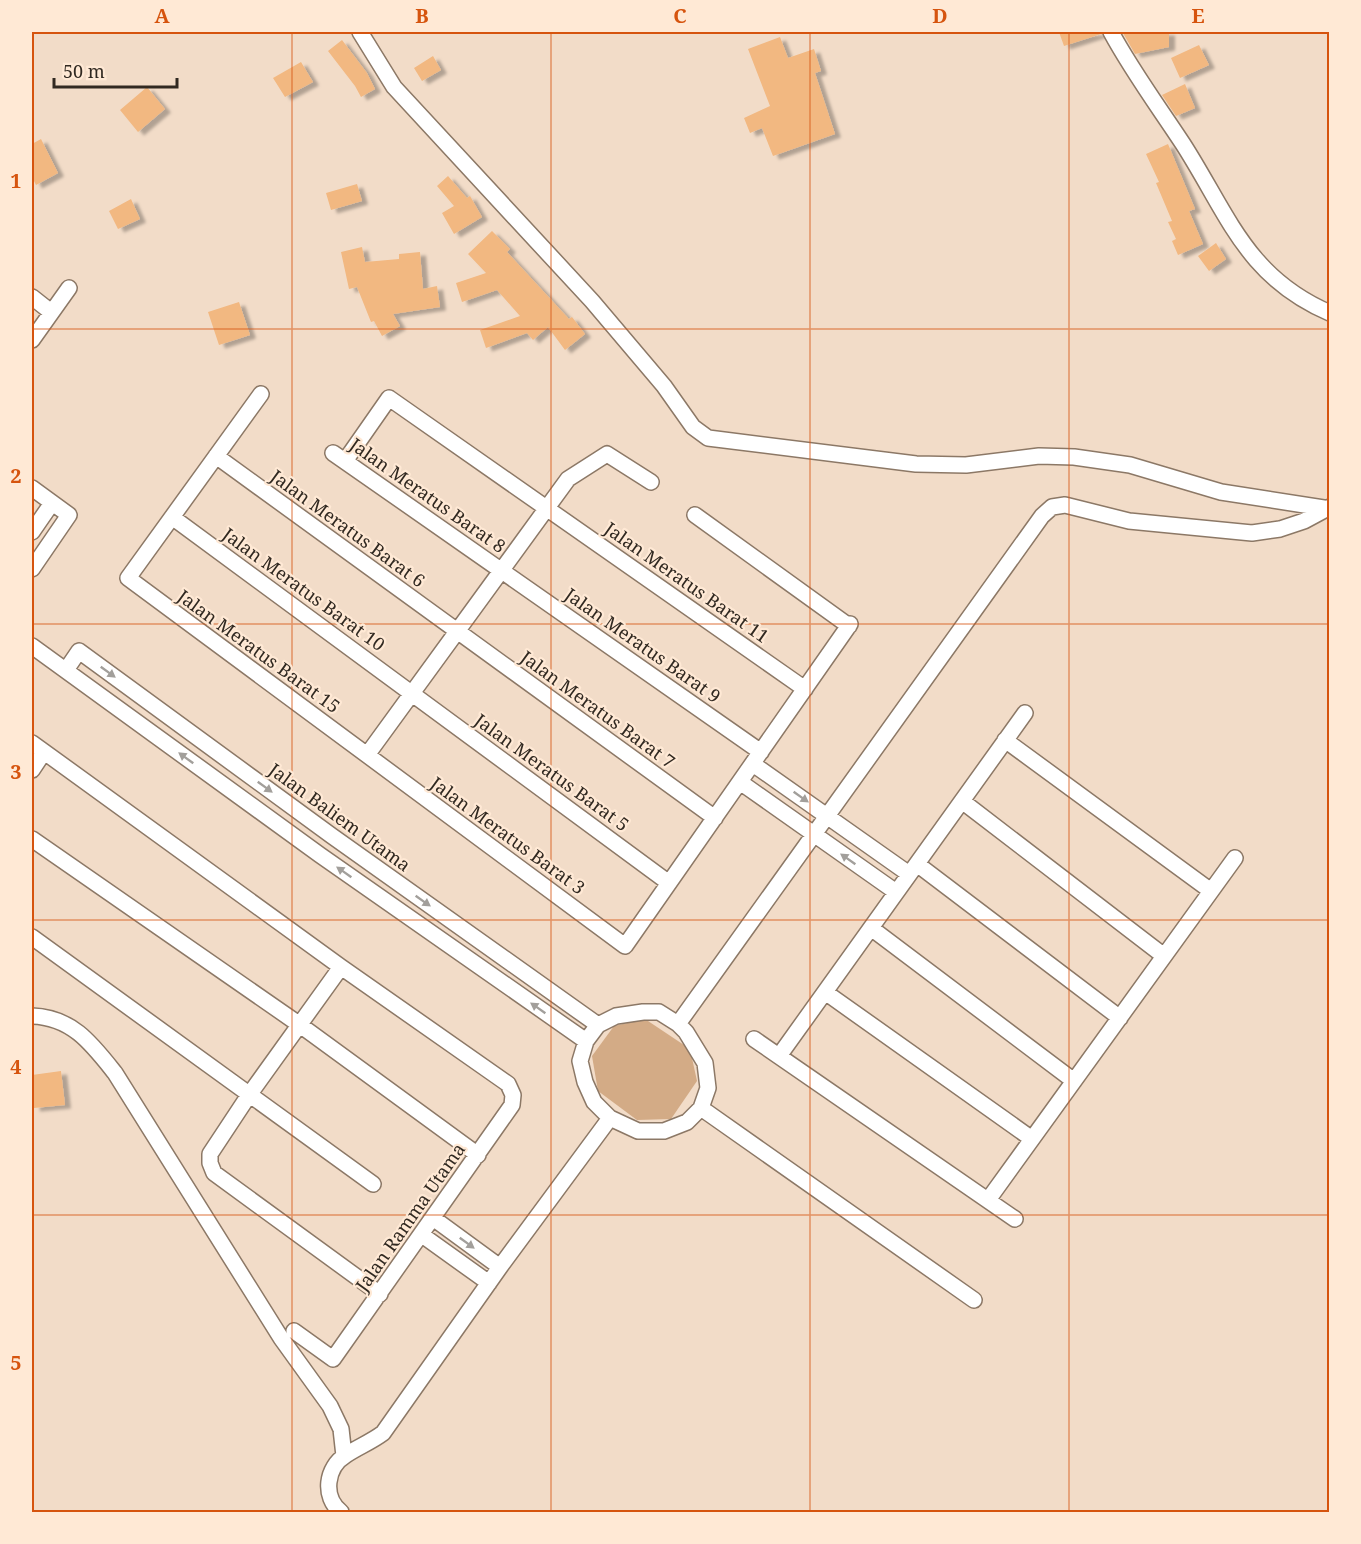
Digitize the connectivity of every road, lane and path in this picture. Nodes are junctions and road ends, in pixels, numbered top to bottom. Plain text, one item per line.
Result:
1 (360, 32) edge
2 (1112, 32) edge
3 (69, 288) dead end
4 (32, 297) edge
5 (51, 312) junction
6 (1329, 312) edge
7 (32, 340) edge
8 (261, 394) dead end
9 (389, 398) joint
10 (216, 456) junction
11 (651, 482) dead end
12 (32, 488) edge
13 (52, 502) junction
14 (547, 508) junction
15 (1329, 508) edge
16 (694, 515) dead end
17 (172, 517) junction
18 (33, 525) edge
19 (55, 536) junction
20 (32, 569) edge
21 (502, 570) junction
22 (457, 631) junction
23 (32, 646) edge
24 (66, 670) junction
25 (805, 689) junction
26 (412, 693) junction
27 (1025, 713) dead end
28 (1005, 740) junction
29 (38, 748) edge
30 (367, 755) junction
31 (757, 758) junction
32 (32, 770) edge
33 (740, 782) junction
34 (962, 801) junction
35 (827, 816) junction
36 (715, 818) junction
37 (813, 834) junction
38 (32, 839) edge
39 (1235, 858) dead end
40 (913, 869) junction
41 (669, 883) junction
42 (1211, 891) junction
43 (896, 892) junction
44 (871, 928) junction
45 (32, 937) edge
46 (1164, 956) junction
47 (340, 967) junction
48 (825, 992) junction
49 (32, 1016) edge
50 (1120, 1018) junction
51 (678, 1024) junction
52 (300, 1025) junction
53 (598, 1025) junction
54 (754, 1039) dead end
55 (586, 1041) junction
56 (779, 1056) junction
57 (1074, 1081) junction
58 (249, 1095) junction
59 (701, 1108) junction
60 (610, 1118) junction
61 (1032, 1139) junction
62 (478, 1155) junction
63 (373, 1184) dead end
64 (988, 1200) junction
65 (433, 1218) junction
66 (1015, 1219) dead end
67 (422, 1235) junction
68 (500, 1267) junction
69 (489, 1283) junction
70 (380, 1293) junction
71 (974, 1300) dead end
72 (294, 1331) dead end
73 (344, 1456) junction
74 (341, 1512) edge

1 - 15 street
2 - 6 street
3 - 5 street
4 - 5 street
5 - 7 street
8 - 10 street
9 - 14 street, Jalan Meratus Barat 11
9 - 21 street, Jalan Meratus Barat 8
10 - 17 street
10 - 22 street, Jalan Meratus Barat 6
11 - 14 street
12 - 13 street
13 - 18 street
13 - 19 street
14 - 21 street
14 - 25 street, Jalan Meratus Barat 11
15 - 35 street
16 - 25 street
17 - 26 street, Jalan Meratus Barat 10
17 - 30 street, Jalan Meratus Barat 15
18 - 19 street
19 - 20 street
21 - 22 street
21 - 31 street, Jalan Meratus Barat 9
22 - 26 street
22 - 36 street, Jalan Meratus Barat 7
23 - 24 street
24 -> 53 street, Jalan Baliem Utama
55 -> 24 street
25 - 31 street
26 - 30 street
26 - 41 street, Jalan Meratus Barat 5
27 - 28 street
28 - 34 street
28 - 42 street
29 - 32 street
29 - 47 street
30 - 41 street, Jalan Meratus Barat 3
31 - 33 street
31 -> 35 street, Jalan Meratus Barat 9
33 - 36 street
33 - 37 street
34 - 40 street
34 - 46 street
35 - 37 street
35 - 40 street, Jalan Meratus Barat 9
36 - 41 street
43 -> 37 street
37 - 51 street
38 - 52 street
39 - 42 street
40 - 43 street
40 - 50 street, Jalan Meratus Barat 9
42 - 46 street
43 - 44 street
44 - 48 street
44 - 57 street
45 - 58 street
46 - 50 street
47 - 52 street
47 - 62 street, Jalan Ramma Utama
48 - 56 street
48 - 61 street
49 - 73 street
50 - 57 street
51 - 53 street
51 - 59 street
52 - 58 street
52 - 62 street
53 - 55 street
54 - 56 street
55 - 60 street
56 - 64 street
57 - 61 street
58 - 63 street
58 - 70 street
59 - 60 street
59 - 71 street
60 - 68 street
61 - 64 street
62 - 65 street, Jalan Ramma Utama
64 - 66 street
65 - 67 street, Jalan Ramma Utama
65 -> 68 street
67 - 69 street
67 - 70 street, Jalan Ramma Utama
68 - 69 street
69 - 73 street
70 - 72 street, Jalan Ramma Utama
73 - 74 street

